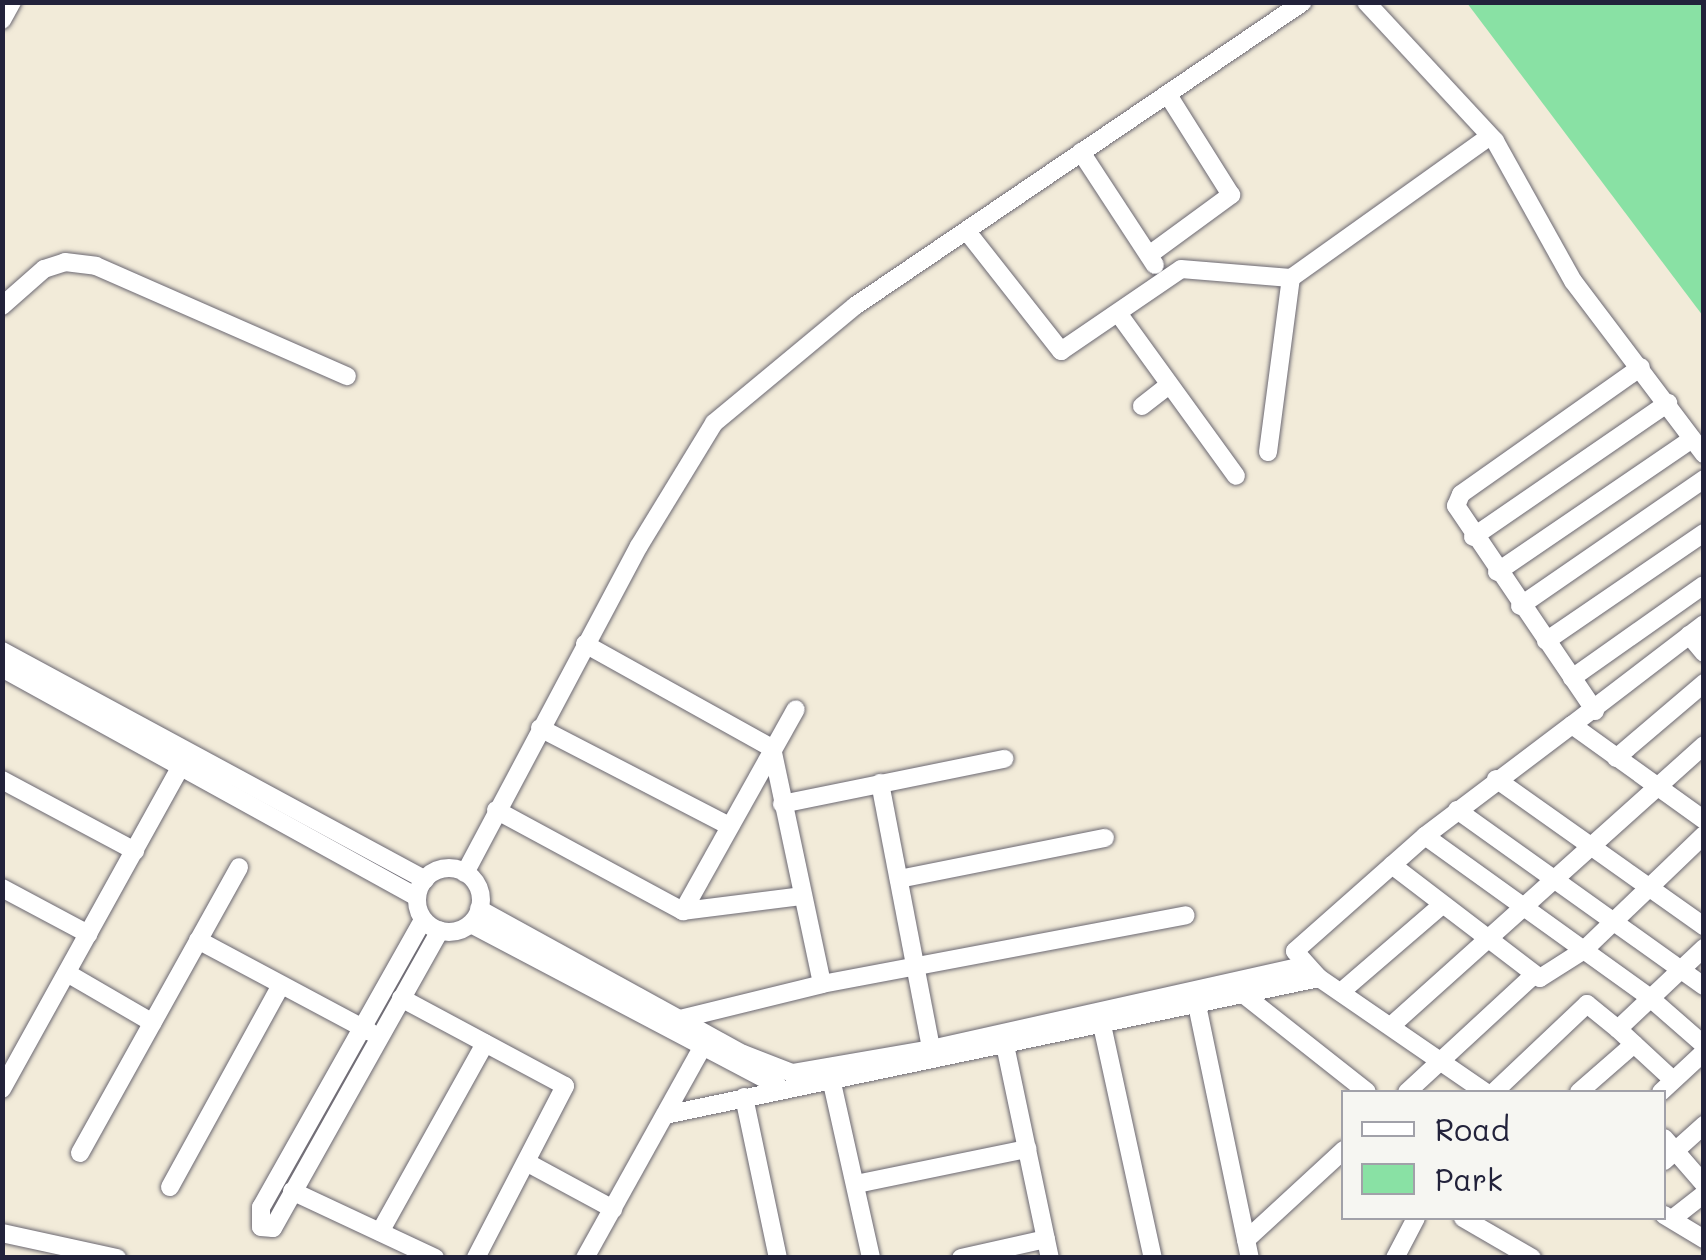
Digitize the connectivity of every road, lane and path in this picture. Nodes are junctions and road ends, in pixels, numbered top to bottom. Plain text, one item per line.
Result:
1 (12, 2) edge
2 (1304, 2) edge
3 (1366, 2) edge
4 (2, 20) edge
5 (1168, 95) junction
6 (1490, 136) junction
7 (1081, 152) junction
8 (968, 234) junction
9 (1149, 256) junction
10 (1163, 278) junction
11 (1291, 278) junction
12 (2, 306) edge
13 (1118, 313) junction
14 (1642, 367) junction
15 (347, 376) dead end
16 (1170, 385) junction
17 (1668, 403) junction
18 (1142, 406) dead end
19 (1698, 447) edge
20 (1268, 452) dead end
21 (1236, 476) dead end
22 (1704, 480) edge
23 (1704, 533) edge
24 (1473, 538) junction
25 (1497, 572) junction
26 (1704, 585) edge
27 (1520, 606) junction
28 (1696, 630) edge
29 (1546, 641) junction
30 (585, 644) junction
31 (2, 651) edge
32 (1704, 653) edge
33 (2, 668) edge
34 (37, 678) junction
35 (1572, 678) junction
36 (1704, 683) edge
37 (796, 709) dead end
38 (1596, 711) junction
39 (1572, 725) junction
40 (540, 728) junction
41 (1704, 745) edge
42 (772, 748) junction
43 (1616, 758) junction
44 (185, 760) junction
45 (1004, 760) dead end
46 (1496, 778) junction
47 (2, 780) edge
48 (880, 783) junction
49 (1656, 784) junction
50 (782, 804) junction
51 (496, 810) junction
52 (1458, 810) junction
53 (1700, 812) edge
54 (727, 825) junction
55 (1704, 835) edge
56 (1425, 836) junction
57 (1105, 838) dead end
58 (1589, 845) junction
59 (135, 852) junction
60 (1392, 866) junction
61 (238, 868) dead end
62 (465, 873) junction
63 (1551, 878) junction
64 (899, 879) junction
65 (1650, 887) junction
66 (2, 888) edge
67 (420, 888) junction
68 (802, 896) junction
69 (1442, 905) junction
70 (1521, 905) junction
71 (682, 911) junction
72 (1186, 914) dead end
73 (475, 916) junction
74 (424, 920) junction
75 (1614, 922) junction
76 (1704, 926) edge
77 (440, 931) junction
78 (88, 934) junction
79 (1485, 938) junction
80 (198, 940) junction
81 (1704, 948) edge
82 (1584, 950) junction
83 (918, 967) junction
84 (1681, 968) junction
85 (1312, 971) junction
86 (67, 974) junction
87 (1534, 975) junction
88 (822, 984) junction
89 (281, 985) junction
90 (1704, 986) edge
91 (1237, 988) junction
92 (1342, 991) junction
93 (1649, 997) junction
94 (401, 998) junction
95 (1197, 1006) junction
96 (680, 1019) junction
97 (153, 1023) junction
98 (1102, 1025) junction
99 (1392, 1025) junction
100 (1618, 1029) junction
101 (370, 1032) junction
102 (485, 1044) junction
103 (1634, 1044) junction
104 (1005, 1045) junction
105 (702, 1048) junction
106 (931, 1049) junction
107 (1704, 1049) edge
108 (1442, 1062) junction
109 (781, 1079) junction
110 (832, 1083) junction
111 (1666, 1086) edge
112 (3, 1088) edge
113 (1364, 1090) edge
114 (1409, 1090) edge
115 (1483, 1090) edge
116 (1488, 1090) edge
117 (1581, 1090) edge
118 (744, 1097) junction
119 (665, 1115) junction
120 (1704, 1124) edge
121 (1027, 1149) junction
122 (1667, 1150) edge
123 (80, 1153) dead end
124 (1341, 1153) edge
125 (528, 1163) junction
126 (856, 1184) junction
127 (1704, 1184) edge
128 (170, 1187) dead end
129 (292, 1192) junction
130 (1704, 1194) edge
131 (613, 1208) junction
132 (1668, 1217) edge
133 (1415, 1220) edge
134 (1466, 1220) edge
135 (380, 1232) junction
136 (2, 1233) edge
137 (1704, 1238) edge
138 (1048, 1248) edge
139 (1248, 1249) edge
140 (117, 1258) edge
141 (435, 1258) edge
142 (476, 1258) edge
143 (585, 1258) edge
144 (778, 1258) edge
145 (871, 1258) edge
146 (961, 1258) edge
147 (1153, 1258) edge
148 (1395, 1258) edge
149 (1532, 1258) edge

1 - 4 street
2 - 5 street
3 - 6 street
5 - 7 street
5 - 9 street
6 - 11 street
6 - 14 street
7 - 8 street
7 - 9 street
8 - 13 street
8 - 30 street
9 - 10 street
10 - 11 street
10 - 13 street
11 - 20 street
12 - 15 street
13 - 16 street
14 - 17 street
14 - 24 street
16 - 18 street
16 - 21 street
17 - 19 street
17 - 24 street
19 - 25 street
22 - 27 street
23 - 29 street
24 - 25 street
25 - 27 street
26 - 35 street
27 - 29 street
28 - 32 street
28 - 38 street
29 - 35 street
30 - 40 street
30 - 42 street
31 - 34 street
33 - 34 street
34 - 44 street
35 - 38 street
36 - 43 street
37 - 42 street
38 - 39 street
39 - 43 street
39 - 46 street
40 - 51 street
40 - 54 street
41 - 49 street
42 - 50 street
42 - 54 street
43 - 49 street
44 - 59 street
44 - 67 street
45 - 48 street
46 - 52 street
46 - 58 street
47 - 59 street
48 - 50 street
48 - 64 street
49 - 53 street
49 - 58 street
50 - 68 street
51 - 62 street
51 - 71 street
52 - 56 street
52 - 63 street
54 - 71 street
55 - 65 street
56 - 60 street
56 - 70 street
57 - 64 street
58 - 63 street
58 - 65 street
59 - 78 street
60 - 69 street
60 - 85 street
61 - 80 street
62 - 67 street
62 - 73 street
63 - 70 street
63 - 75 street
64 - 83 street
65 - 75 street
65 - 76 street
66 - 78 street
67 - 74 street
68 - 71 street
68 - 88 street
69 - 79 street
69 - 92 street
70 - 79 street
70 - 82 street
72 - 83 street
73 - 77 street
73 - 96 street
73 - 105 street
74 - 77 street
74 - 101 street
75 - 82 street
75 - 84 street
77 - 94 street
78 - 86 street
79 - 87 street
79 - 99 street
80 - 89 street
80 - 97 street
81 - 84 street
82 - 87 street
82 - 93 street
83 - 88 street
83 - 106 street
84 - 90 street
84 - 93 street
85 - 91 street
85 - 92 street
86 - 97 street
86 - 112 street
87 - 108 street
88 - 96 street
89 - 101 street
89 - 128 street
91 - 95 street
91 - 106 street
91 - 113 street
92 - 99 street
93 - 100 street
93 - 107 street
94 - 101 street
94 - 102 street
95 - 98 street
95 - 139 street
96 - 109 street
97 - 123 street
98 - 104 street
98 - 147 street
99 - 108 street
100 - 103 street
100 - 116 street
101 - 129 street
101 - 129 street
102 - 125 street
102 - 135 street
103 - 111 street
103 - 117 street
104 - 110 street
104 - 121 street
105 - 109 street
105 - 119 street
106 - 109 street
107 - 111 street
108 - 114 street
108 - 115 street
109 - 110 street
109 - 118 street
110 - 126 street
118 - 119 street
118 - 144 street
119 - 131 street
120 - 122 street
121 - 126 street
121 - 138 street
122 - 127 street
124 - 139 street
125 - 131 street
125 - 142 street
126 - 145 street
129 - 135 street
130 - 132 street
131 - 143 street
132 - 137 street
133 - 148 street
134 - 149 street
135 - 141 street
136 - 140 street
138 - 146 street

